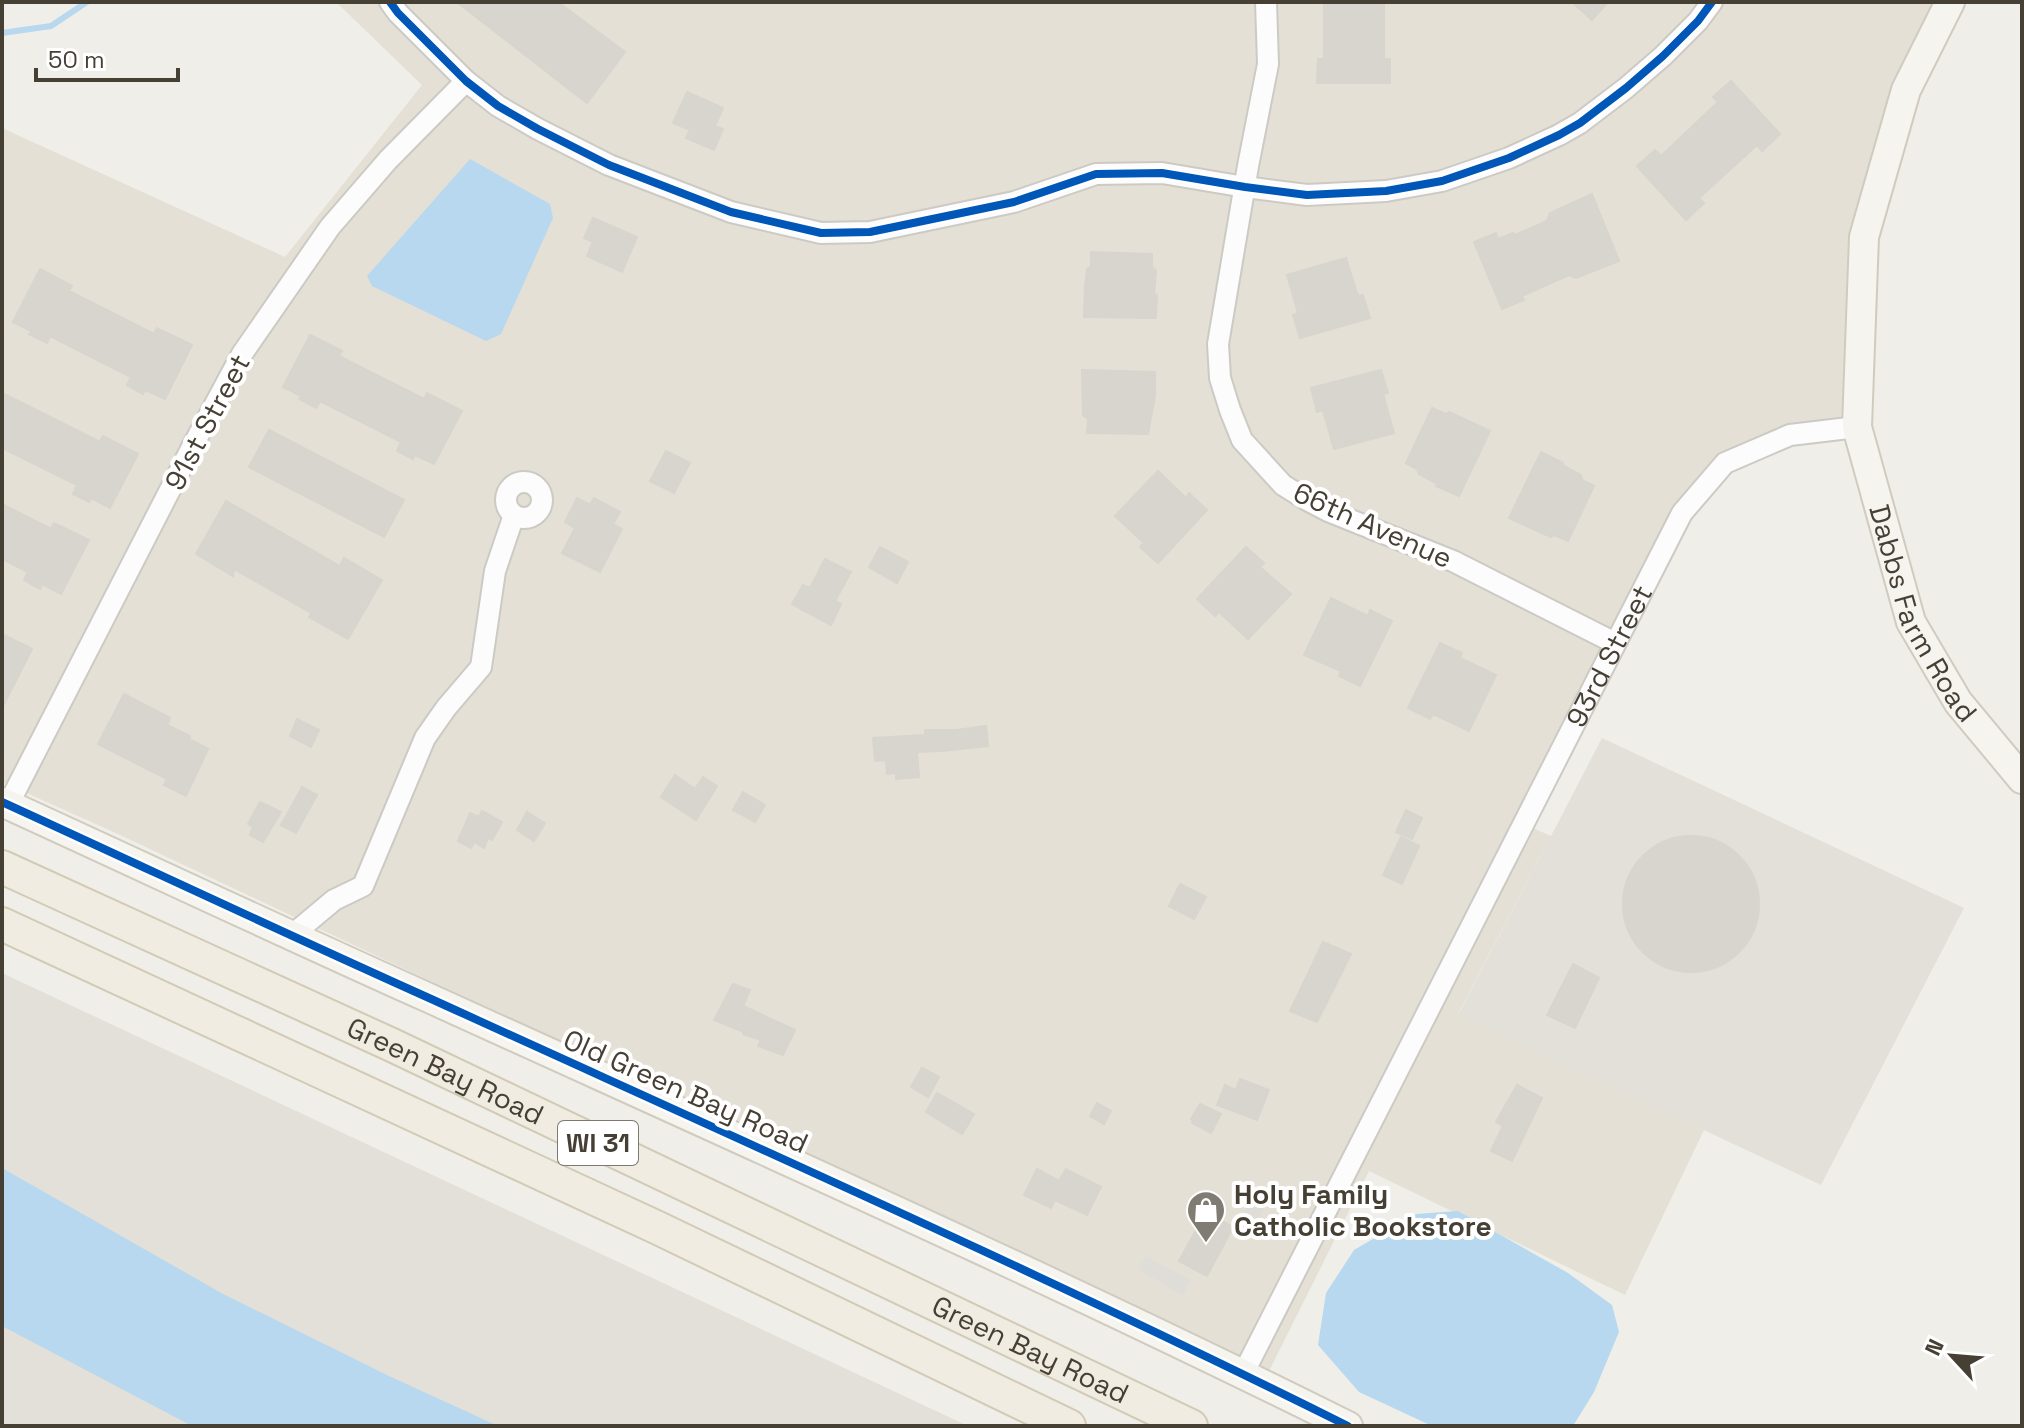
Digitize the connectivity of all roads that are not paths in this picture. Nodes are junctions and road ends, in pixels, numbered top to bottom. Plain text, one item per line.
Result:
1 (390, 2) edge
2 (1266, 2) edge
3 (1712, 2) edge
4 (1950, 2) edge
5 (466, 81) junction
6 (1245, 187) junction
7 (1857, 427) junction
8 (514, 515) dead end
9 (1615, 643) junction
10 (2022, 779) edge
11 (5, 803) edge
12 (2, 867) edge
13 (2, 924) edge
14 (291, 936) junction
15 (1243, 1374) junction
16 (1069, 1426) edge
17 (1191, 1426) edge
18 (1348, 1426) edge

1 - 5 street
2 - 6 street, 66th Avenue
3 - 6 street
4 - 7 street
5 - 6 street
5 - 11 street, 91st Street
6 - 9 street, 66th Avenue
7 - 9 street, 93rd Street
7 - 10 street, Dabbs Farm Road
8 - 14 street
9 - 15 street, 93rd Street
11 - 14 street, Old Green Bay Road
12 - 17 main road, Green Bay Road / WI 31
13 - 16 main road, Green Bay Road / WI 31
14 - 15 street, Old Green Bay Road
15 - 18 street, Old Green Bay Road

